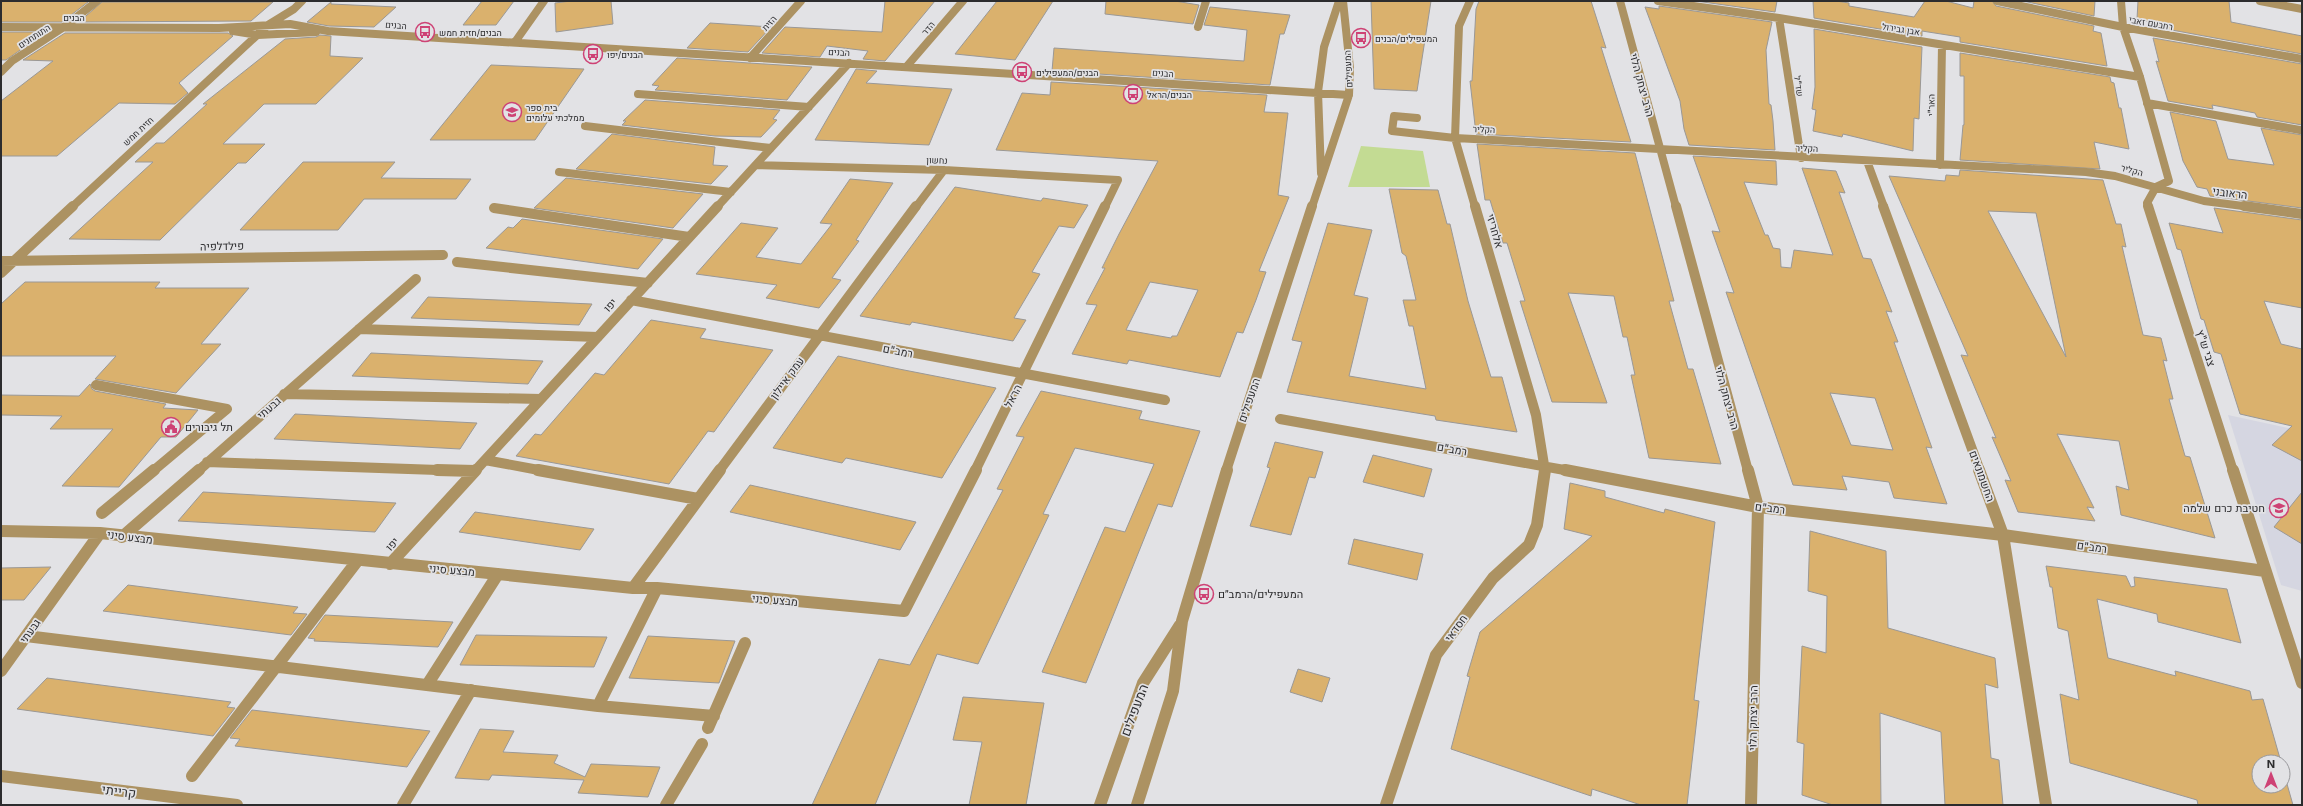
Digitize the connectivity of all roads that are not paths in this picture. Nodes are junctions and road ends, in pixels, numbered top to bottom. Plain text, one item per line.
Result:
1 (97, 1) edge
2 (302, 1) edge
3 (544, 1) edge
4 (801, 1) edge
5 (963, 1) edge
6 (1206, 1) edge
7 (1339, 1) edge
8 (1343, 1) edge
9 (1470, 1) edge
10 (1620, 1) edge
11 (1658, 1) edge
12 (1997, 1) edge
13 (2122, 1) edge
14 (2260, 1) edge
15 (294, 9) junction
16 (2302, 9) edge
17 (1779, 18) junction
18 (290, 24) junction
19 (268, 25) junction
20 (1, 27) edge
21 (64, 27) junction
22 (1198, 27) dead end
23 (2123, 27) junction
24 (219, 28) junction
25 (328, 30) junction
26 (258, 34) junction
27 (280, 34) junction
28 (515, 42) junction
29 (1942, 45) junction
30 (750, 58) junction
31 (2302, 59) edge
32 (849, 63) junction
33 (907, 66) junction
34 (1, 72) edge
35 (2140, 77) junction
36 (1318, 92) junction
37 (638, 94) dead end
38 (1349, 95) junction
39 (2147, 103) junction
40 (809, 107) junction
41 (1417, 118) dead end
42 (584, 126) dead end
43 (2300, 130) dead end
44 (1455, 138) junction
45 (772, 148) junction
46 (1659, 150) junction
47 (1801, 158) junction
48 (1867, 161) junction
49 (756, 164) junction
50 (1940, 165) junction
51 (944, 170) junction
52 (559, 172) dead end
53 (1118, 180) joint
54 (1322, 180) junction
55 (2156, 188) junction
56 (731, 192) junction
57 (494, 208) dead end
58 (2302, 214) edge
59 (689, 237) junction
60 (443, 255) dead end
61 (1, 261) edge
62 (14, 261) junction
63 (457, 262) dead end
64 (1, 273) edge
65 (416, 279) dead end
66 (648, 283) junction
67 (631, 300) junction
68 (359, 329) junction
69 (598, 336) junction
70 (818, 336) junction
71 (1024, 375) junction
72 (96, 386) dead end
73 (284, 394) junction
74 (541, 399) junction
75 (1165, 400) dead end
76 (1280, 419) dead end
77 (485, 460) junction
78 (207, 462) junction
79 (1546, 466) junction
80 (475, 471) junction
81 (698, 499) junction
82 (1758, 507) junction
83 (102, 513) dead end
84 (1, 531) edge
85 (100, 534) junction
86 (2003, 535) junction
87 (122, 536) junction
88 (358, 560) junction
89 (390, 564) junction
90 (2265, 570) junction
91 (498, 574) junction
92 (633, 588) junction
93 (657, 588) junction
94 (904, 610) joint
95 (1182, 621) junction
96 (26, 636) junction
97 (745, 643) dead end
98 (277, 667) junction
99 (1, 671) edge
100 (2302, 683) edge
101 (427, 685) junction
102 (471, 690) junction
103 (598, 706) junction
104 (714, 716) junction
105 (708, 728) dead end
106 (702, 744) dead end
107 (1, 776) edge
108 (192, 776) dead end
109 (237, 805) edge
110 (403, 805) edge
111 (666, 805) edge
112 (1100, 805) edge
113 (1137, 805) edge
114 (1386, 805) edge
115 (1751, 805) edge
116 (2046, 805) edge

1 - 21 street, התותחנים
2 - 15 street, חזית חמש
3 - 28 street
4 - 30 street, הזית
5 - 33 street, הדר
6 - 22 street
7 - 36 street, המעפילים
8 - 38 street, המעפילים
9 - 44 street, אלחריזי
10 - 46 street, הרב יצחק הלוי
11 - 17 street, אבן גבירול
12 - 23 street, רחבעם זאבי
13 - 23 street, צבי ש"ץ
14 - 16 street
15 - 18 street
15 - 19 street, חזית חמש
17 - 29 street, אבן גבירול
17 - 47 street, שד"ל
18 - 19 street, הבנים
18 - 25 street, הבנים
18 - 27 street
19 - 24 street, הבנים
19 - 26 street, חזית חמש
20 - 21 street, הבנים
21 - 24 street, הבנים
21 - 34 street, התותחנים
23 - 31 street, רחבעם זאבי
23 - 35 street, צבי ש"ץ
24 - 26 street, הבנים
25 - 27 street, הבנים
25 - 28 street, הבנים
26 - 27 street, הבנים
26 - 62 street, חזית חמש
28 - 30 street, הבנים
29 - 35 street, אבן גבירול
29 - 50 street, האר"י
30 - 32 street, הבנים
32 - 33 street, הבנים
32 - 40 street, יפו
33 - 36 street, הבנים
35 - 39 street, צבי ש"ץ
36 - 38 street, הבנים
36 - 54 street, המעפילים
37 - 40 street
38 - 54 street, המעפילים
39 - 43 street
39 - 55 street, צבי ש"ץ
40 - 45 street, יפו
41 - 44 street, הקליר
42 - 45 street
44 - 46 street, הקליר
44 - 79 street, אלחריזי
45 - 49 street, יפו
46 - 47 street, הקליר
46 - 82 street, הרב יצחק הלוי
47 - 48 street, הקליר
48 - 50 street, הקליר
48 - 86 street, החשמונאים
49 - 51 street, נחשון
49 - 56 street, יפו
50 - 55 street, הקליר
51 - 53 street, נחשון
51 - 70 street, עמק איילון
52 - 56 street
53 - 71 street, הראל
54 - 95 street, המעפילים
55 - 58 street, הראובני
55 - 90 street, צבי ש"ץ
56 - 59 street, יפו
57 - 59 street
59 - 66 street, יפו
60 - 62 street, פילדלפיה
61 - 62 street, פילדלפיה
62 - 64 street, חזית חמש
63 - 66 street
65 - 68 street, גבעתי
66 - 67 street, יפו
67 - 69 street, יפו
67 - 70 street, רמב"ם
68 - 69 street
68 - 73 street, גבעתי
69 - 74 street, יפו
70 - 71 street, רמב"ם
70 - 81 street, עמק איילון
71 - 75 street, רמב"ם
71 - 94 street, הראל
72 - 83 street
73 - 74 street
73 - 78 street, גבעתי
74 - 77 street, יפו
76 - 79 street, רמב"ם
77 - 80 street, יפו
77 - 81 street
78 - 80 street
78 - 87 street, גבעתי
79 - 82 street, רמב"ם
79 - 114 street, חסדאי
80 - 89 street, יפו
81 - 92 street, עמק איילון
82 - 86 street, רמב"ם
82 - 115 street, הרב יצחק הלוי
84 - 85 street, מבצע סיני
85 - 87 street, מבצע סיני
85 - 96 street, גבעתי
86 - 90 street, רמב"ם
86 - 116 street, החשמונאים
87 - 88 street, מבצע סיני
88 - 89 street, מבצע סיני
88 - 98 street
89 - 91 street, מבצע סיני
90 - 100 street, צבי ש"ץ
91 - 92 street, מבצע סיני
91 - 101 street
92 - 93 street, מבצע סיני
93 - 94 street, מבצע סיני
93 - 103 street
95 - 112 street, המעפילים
95 - 113 street, המעפילים
96 - 98 street
96 - 99 street, גבעתי
97 - 104 street
98 - 101 street
98 - 108 street
101 - 102 street
102 - 103 street
102 - 110 street
103 - 104 street
104 - 105 street
106 - 111 street
107 - 109 street, קרייתי

